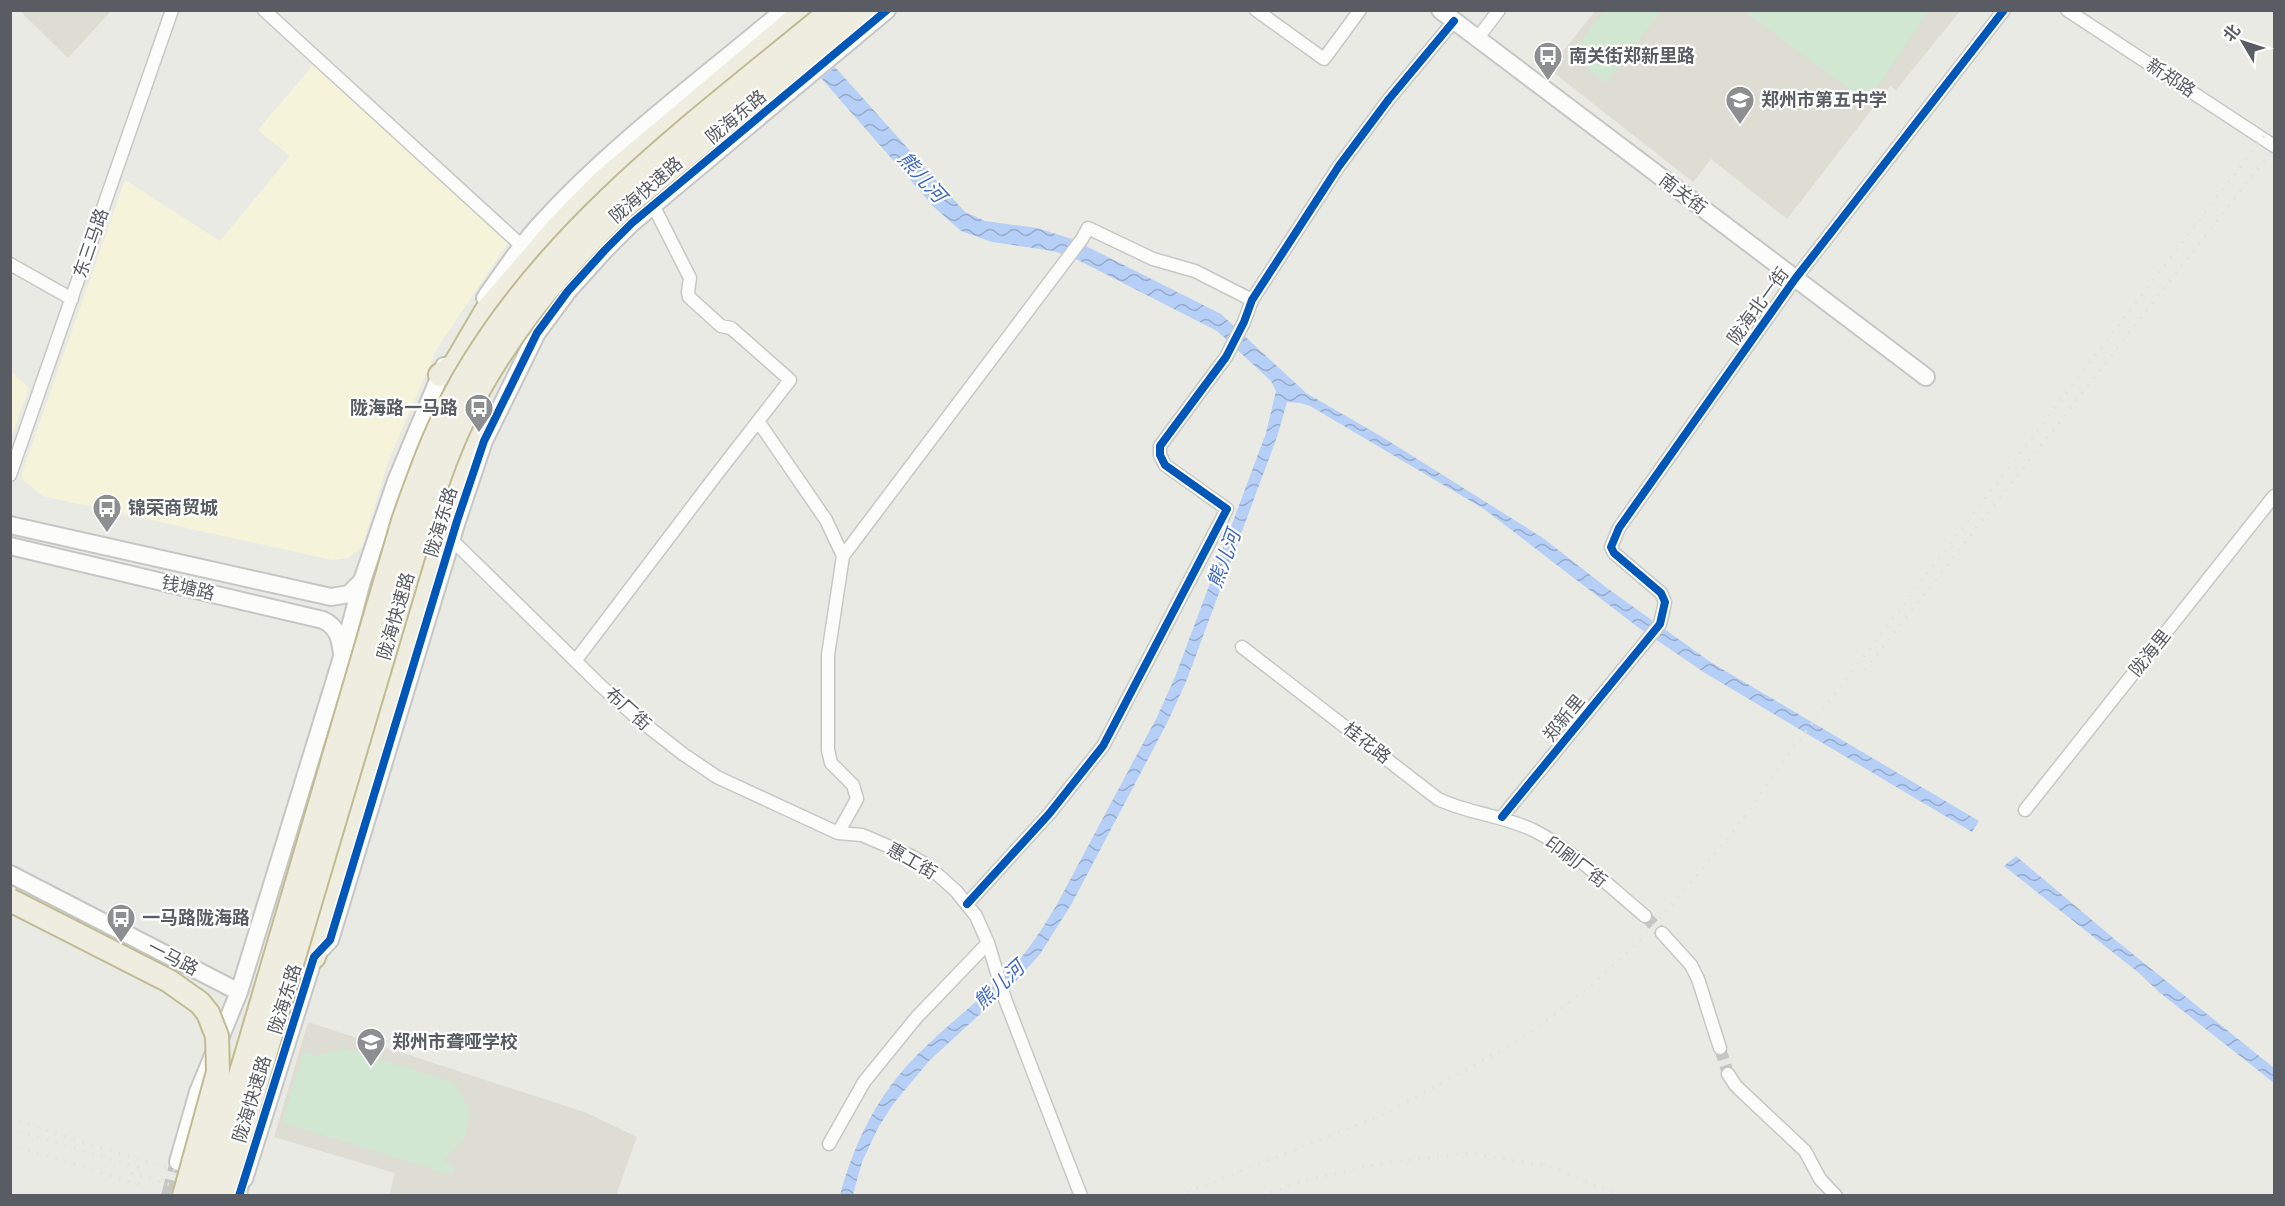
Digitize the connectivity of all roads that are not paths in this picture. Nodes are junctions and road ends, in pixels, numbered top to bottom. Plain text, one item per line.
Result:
1 (172, 10) edge
2 (264, 10) edge
3 (783, 10) edge
4 (806, 10) edge
5 (832, 10) edge
6 (863, 10) edge
7 (887, 10) edge
8 (1256, 10) edge
9 (1360, 10) edge
10 (1440, 10) edge
11 (1499, 10) edge
12 (2004, 10) edge
13 (2067, 10) edge
14 (1454, 21) junction
15 (1477, 39) junction
16 (2274, 146) edge
17 (653, 206) junction
18 (522, 246) junction
19 (10, 264) edge
20 (1795, 279) junction
21 (72, 299) junction
22 (1252, 300) junction
23 (505, 346) junction
24 (440, 375) junction
25 (1926, 377) dead end
26 (758, 421) junction
27 (10, 475) edge
28 (2274, 496) edge
29 (10, 525) edge
30 (451, 538) junction
31 (10, 546) edge
32 (843, 556) junction
33 (362, 581) junction
34 (1660, 624) joint
35 (1242, 647) dead end
36 (342, 657) junction
37 (576, 660) junction
38 (2025, 810) dead end
39 (1502, 817) junction
40 (838, 833) junction
41 (10, 874) edge
42 (10, 900) edge
43 (967, 904) junction
44 (1645, 916) tunnel mouth
45 (1662, 933) tunnel mouth
46 (988, 943) junction
47 (314, 957) junction
48 (239, 993) junction
49 (1720, 1048) tunnel mouth
50 (1728, 1074) tunnel mouth
51 (829, 1144) dead end
52 (178, 1162) tunnel mouth
53 (244, 1179) tunnel mouth
54 (184, 1196) edge
55 (202, 1196) edge
56 (223, 1196) edge
57 (1082, 1196) edge
58 (1836, 1196) edge

1 - 21 street, 东三马路
2 - 18 street
3 - 18 street
4 - 24 highway
5 - 55 highway, 陇海快速路, bridge
6 - 23 highway, 陇海快速路, bridge
7 - 17 street, 陇海东路
8 - 9 street
10 - 14 street, 南关街
11 - 15 street
12 - 20 street, 陇海北一街
13 - 16 street, 新郑路
14 - 15 street, 南关街
14 - 22 street
15 - 20 street, 南关街
17 - 26 street
17 - 30 street, 陇海东路
18 - 24 street
19 - 21 street
20 - 25 street, 南关街
20 - 34 street, 陇海北一街
21 - 27 street, 东三马路
22 - 32 street
22 - 43 street
23 - 47 highway
23 - 56 highway, 陇海快速路, bridge
24 - 33 street
26 - 32 street
26 - 37 street
28 - 38 street, 陇海里
29 - 33 street, 钱塘路
30 - 37 street, 布厂街
30 - 47 street, 陇海东路
31 - 36 street, 钱塘路
32 - 40 street
33 - 36 street
34 - 39 street, 郑新里
35 - 39 street, 桂花路
36 - 48 street
37 - 40 street, 布厂街
39 - 44 street, 印刷厂街
40 - 43 street, 惠工街
41 - 48 street, 一马路
42 - 54 highway, bridge
43 - 46 street, 惠工街
45 - 49 street
46 - 51 street
46 - 57 street, 惠工街
47 - 53 street, 陇海东路
48 - 52 street
50 - 58 street

